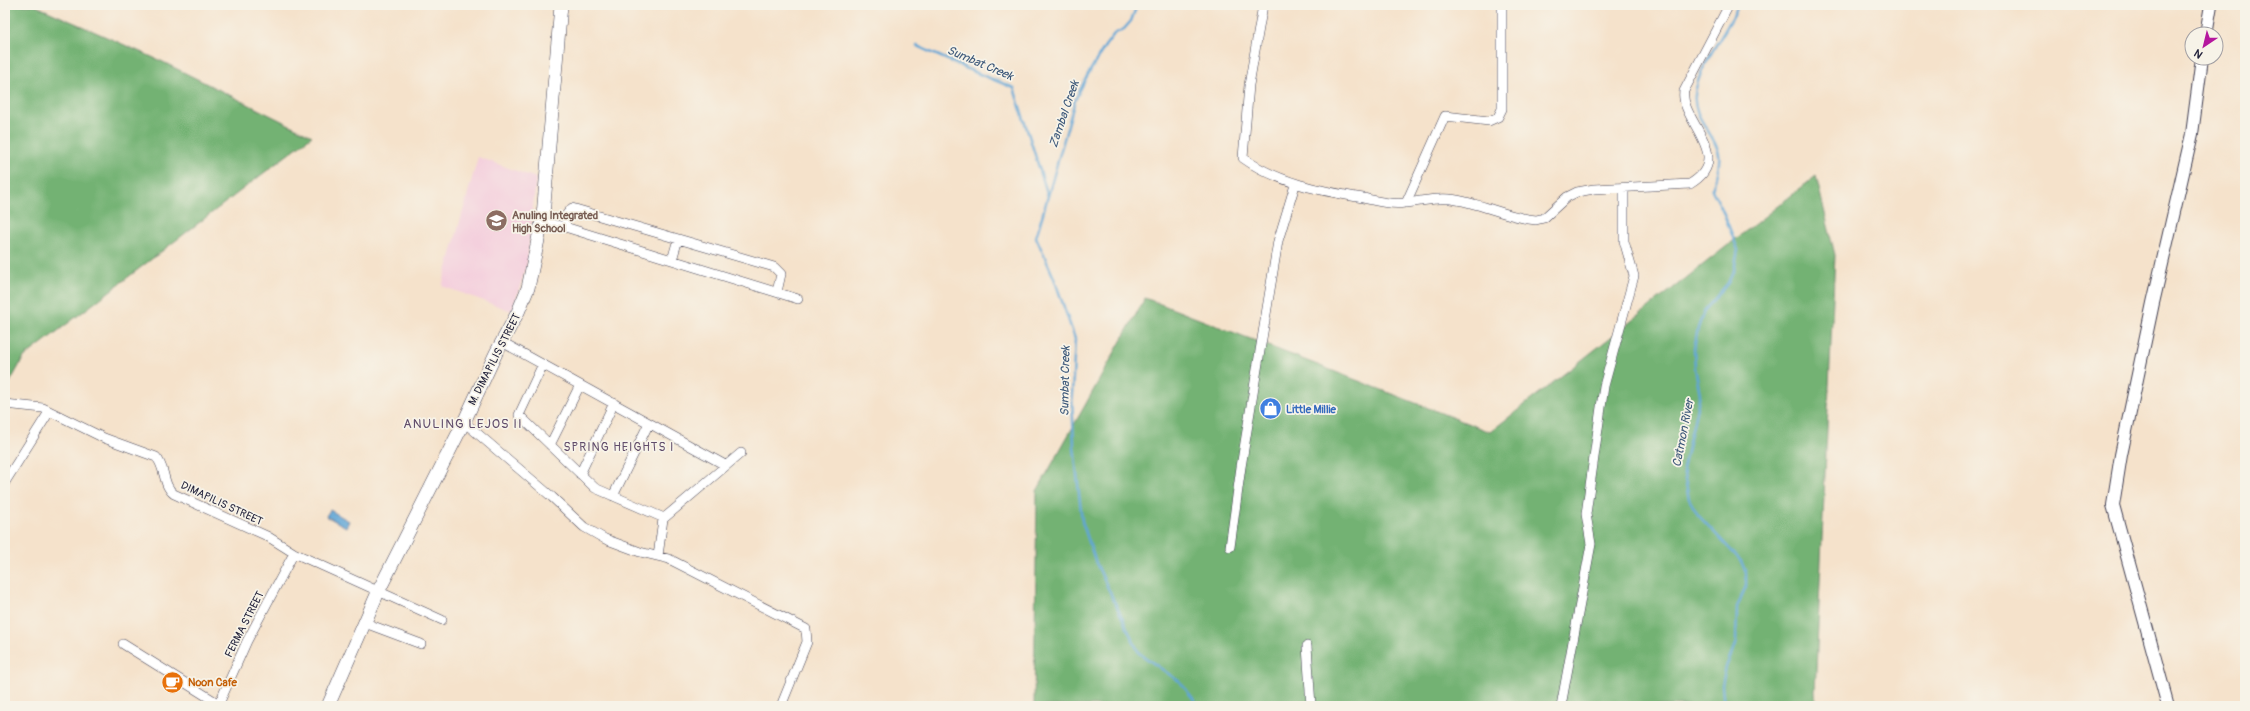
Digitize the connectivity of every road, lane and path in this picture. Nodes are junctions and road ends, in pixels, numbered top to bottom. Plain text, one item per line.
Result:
1 (561, 5) edge
2 (1263, 5) edge
3 (1502, 5) edge
4 (2211, 5) edge
5 (1728, 7) edge
6 (2207, 26) edge
7 (2201, 66) edge
8 (1296, 185) junction
9 (1624, 188) junction
10 (1406, 203) junction
11 (542, 222) junction
12 (565, 227) junction
13 (678, 239) junction
14 (672, 260) junction
15 (777, 292) junction
16 (798, 299) dead end
17 (502, 342) junction
18 (543, 364) junction
19 (580, 385) junction
20 (614, 403) junction
21 (5, 404) edge
22 (49, 412) junction
23 (464, 422) junction
24 (648, 423) junction
25 (550, 445) junction
26 (741, 453) dead end
27 (725, 465) junction
28 (580, 474) junction
29 (5, 482) edge
30 (613, 496) junction
31 (664, 518) junction
32 (1230, 547) dead end
33 (294, 553) junction
34 (658, 556) junction
35 (379, 590) junction
36 (442, 620) dead end
37 (365, 623) junction
38 (124, 644) dead end
39 (421, 644) dead end
40 (1307, 646) dead end
41 (219, 705) edge
42 (328, 706) edge
43 (781, 706) edge
44 (1311, 706) edge
45 (1561, 706) edge
46 (2168, 706) edge

1 - 11 main road, M. DIMAPILIS STREET
2 - 8 street
3 - 10 street
4 - 6 street
5 - 9 street
7 - 46 street
8 - 10 street
8 - 32 street
9 - 10 street
9 - 45 street
11 - 12 street
11 - 17 main road, M. DIMAPILIS STREET
12 - 13 street
12 - 14 street
13 - 14 street
13 - 15 street
14 - 15 street
15 - 16 street
17 - 18 street
17 - 23 main road, M. DIMAPILIS STREET
18 - 19 street
18 - 25 street
19 - 20 street
19 - 25 street
20 - 24 street
20 - 28 street
21 - 22 street, DIMAPILIS STREET
22 - 29 street
22 - 33 street, DIMAPILIS STREET
23 - 34 street
23 - 35 main road, M. DIMAPILIS STREET
24 - 27 street
24 - 30 street
25 - 28 street
26 - 27 street
27 - 31 street
28 - 30 street
30 - 31 street
31 - 34 street
33 - 35 street, DIMAPILIS STREET
33 - 41 street, FERMA STREET
34 - 43 street
35 - 36 street, DIMAPILIS STREET
35 - 37 main road, M. DIMAPILIS STREET
37 - 39 street
37 - 42 main road, M. DIMAPILIS STREET
38 - 41 street
40 - 44 street

